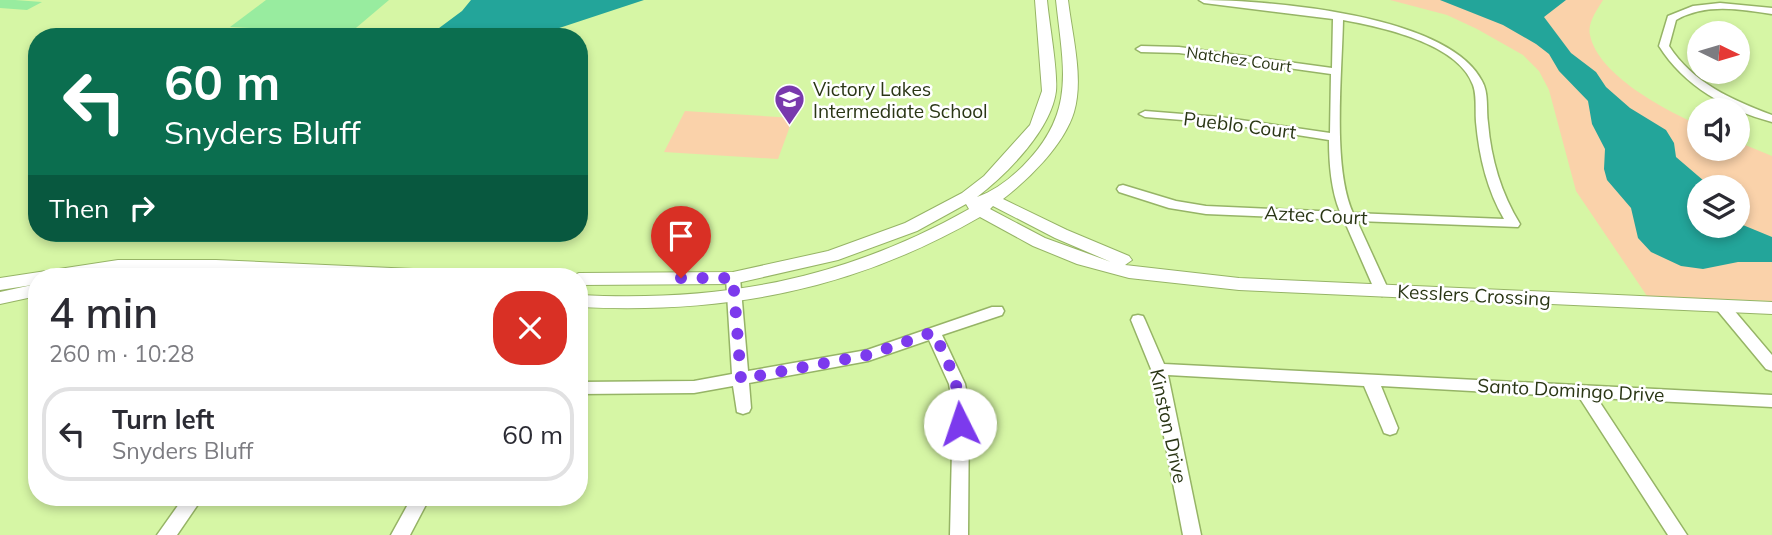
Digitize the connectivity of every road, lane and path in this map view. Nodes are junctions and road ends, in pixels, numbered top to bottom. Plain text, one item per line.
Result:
1 (1041, 0) edge
2 (1062, 0) edge
3 (1204, 0) edge
4 (1772, 11) edge
5 (1338, 18) junction
6 (1141, 49) dead end
7 (1337, 72) junction
8 (1144, 114) dead end
9 (1772, 119) edge
10 (1336, 137) junction
11 (1122, 189) dead end
12 (981, 202) junction
13 (1349, 216) junction
14 (102, 268) edge
15 (260, 268) edge
16 (28, 278) edge
17 (588, 279) edge
18 (0, 284) edge
19 (733, 287) junction
20 (1382, 291) junction
21 (28, 292) edge
22 (0, 298) edge
23 (588, 301) edge
24 (1722, 306) junction
25 (1772, 308) edge
26 (998, 311) dead end
27 (1138, 320) dead end
28 (933, 332) junction
29 (1772, 365) edge
30 (1159, 369) junction
31 (741, 379) junction
32 (1370, 380) junction
33 (588, 388) edge
34 (1584, 391) junction
35 (1772, 401) edge
36 (743, 408) dead end
37 (1390, 428) dead end
38 (187, 506) edge
39 (416, 506) edge
40 (166, 535) edge
41 (400, 535) edge
42 (959, 535) edge
43 (1192, 535) edge
44 (1678, 535) edge

1 - 12 street
2 - 12 street
3 - 5 street
4 - 9 street
5 - 7 street
5 - 13 street, Aztec Court
6 - 7 street, Natchez Court
7 - 10 street
8 - 10 street, Pueblo Court
10 - 13 street
11 - 13 street, Aztec Court
12 - 19 street
12 - 20 street, Kesslers Crossing
13 - 20 street
14 - 15 street
16 - 18 street
17 - 19 street
19 - 23 street
19 - 31 street
20 - 24 street, Kesslers Crossing
21 - 22 street
24 - 25 street, Kesslers Crossing
24 - 29 street
26 - 28 street
27 - 30 street, Kinston Drive
28 - 31 street
28 - 42 street
30 - 32 street, Santo Domingo Drive
30 - 43 street, Kinston Drive
31 - 33 street
31 - 36 street
32 - 34 street, Santo Domingo Drive
32 - 37 street
34 - 35 street, Santo Domingo Drive
34 - 44 street
38 - 40 street
39 - 41 street

